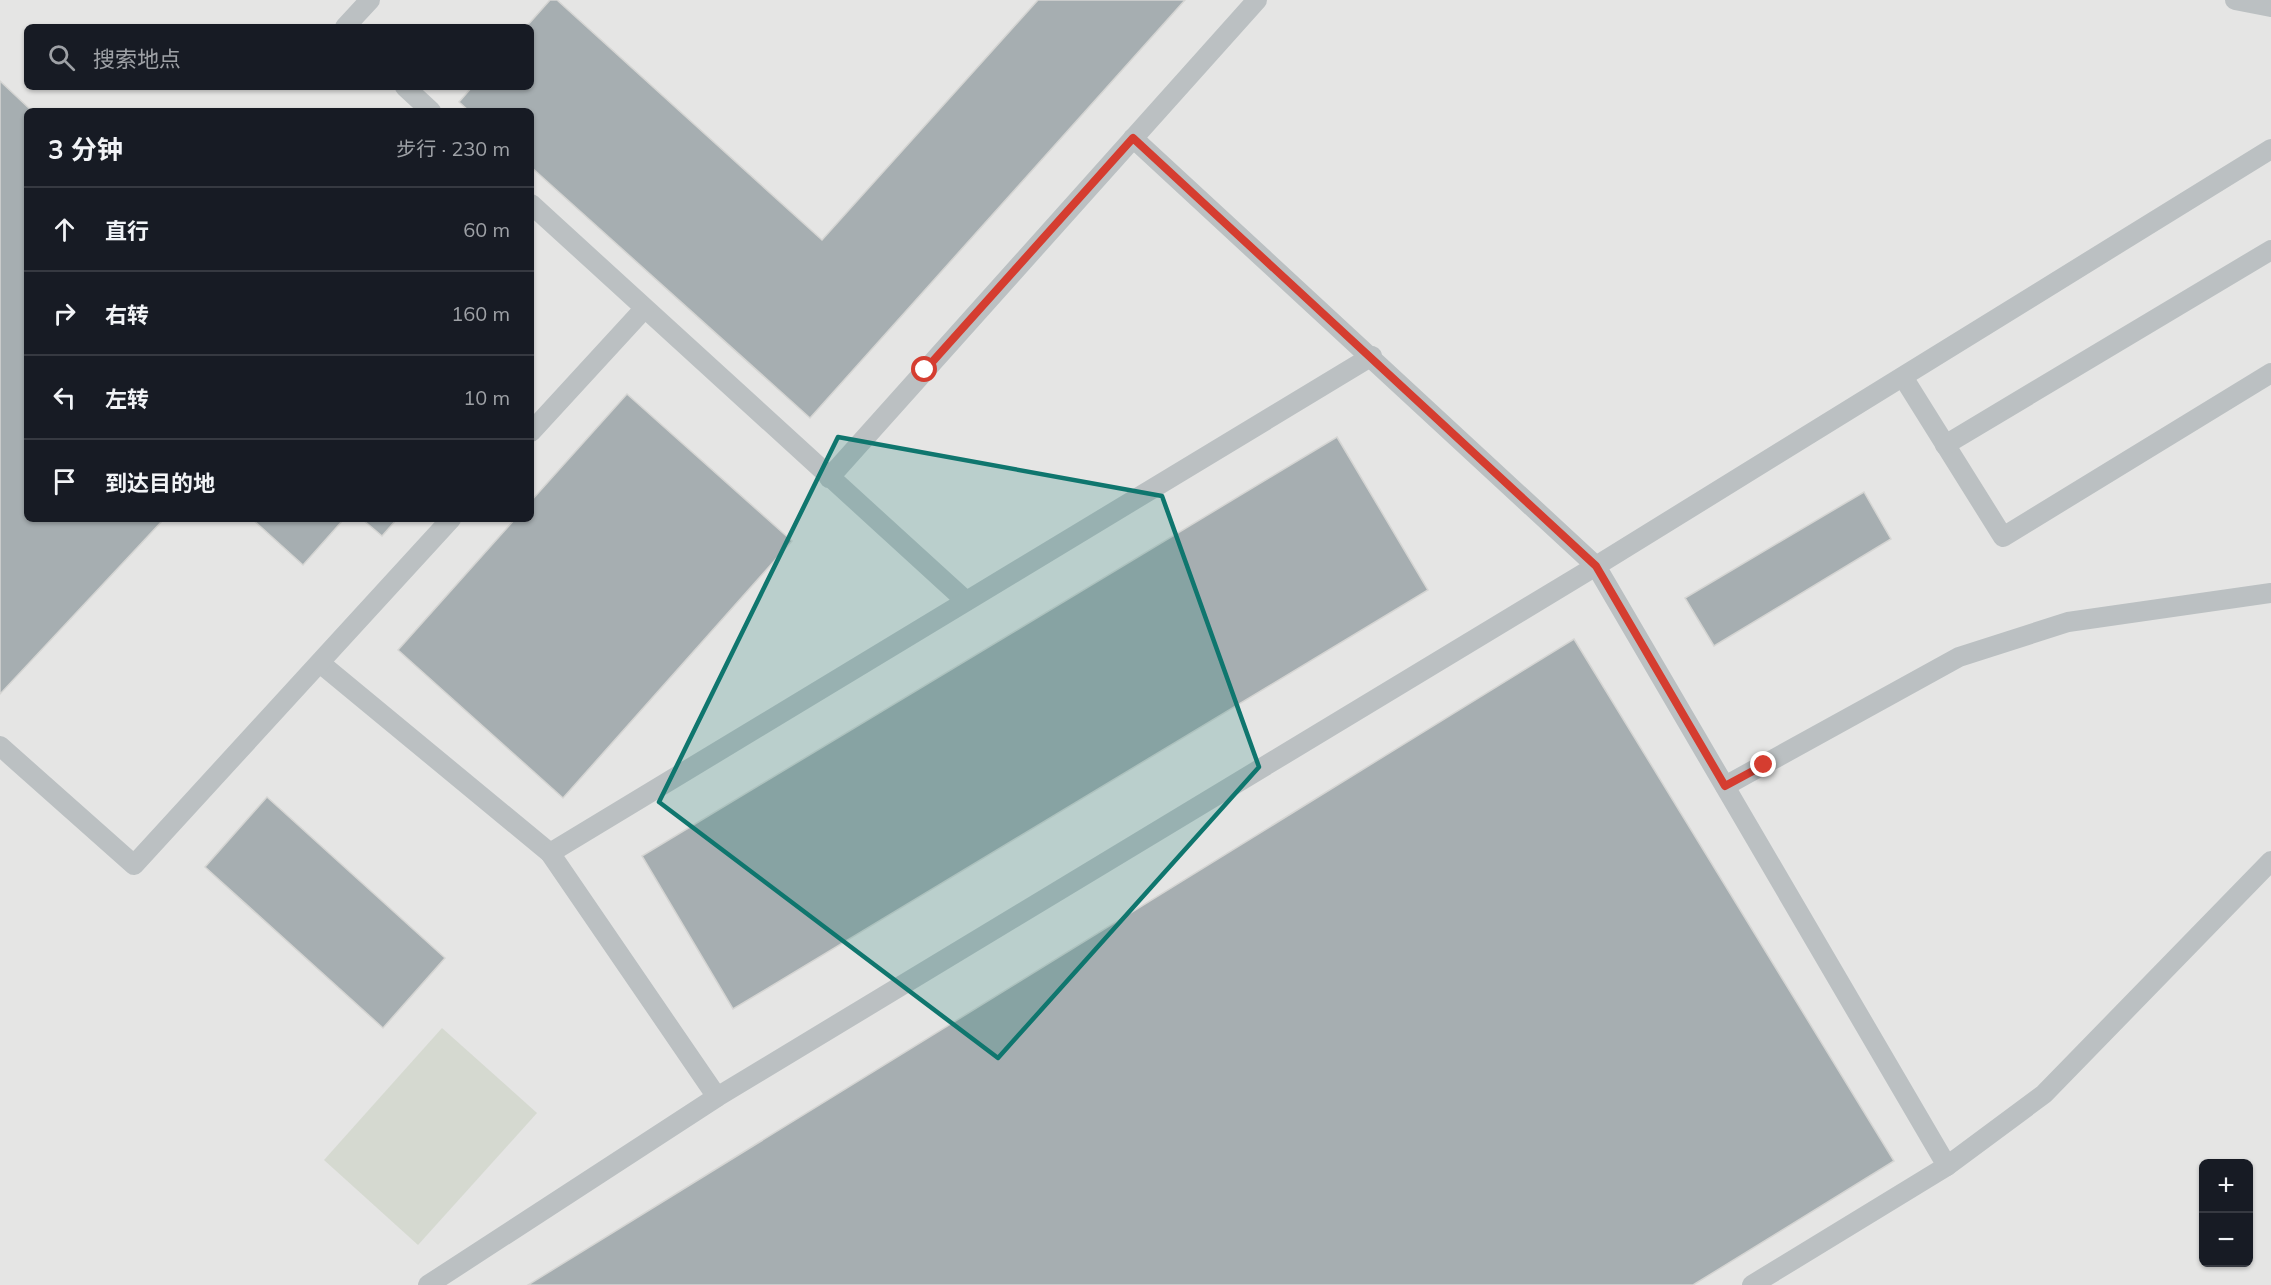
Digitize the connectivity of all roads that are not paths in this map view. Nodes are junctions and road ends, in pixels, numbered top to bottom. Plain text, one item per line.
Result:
1 (370, 0) edge
2 (1257, 0) edge
3 (2235, 0) edge
4 (2271, 7) edge
5 (348, 24) edge
6 (408, 90) edge
7 (428, 108) edge
8 (1133, 138) junction
9 (2271, 149) edge
10 (534, 207) edge
11 (2271, 250) edge
12 (644, 309) junction
13 (1372, 356) junction
14 (2271, 373) edge
15 (1903, 377) junction
16 (534, 429) edge
17 (1945, 445) junction
18 (829, 478) junction
19 (448, 522) edge
20 (1596, 566) junction
21 (2271, 593) edge
22 (966, 601) junction
23 (320, 663) junction
24 (0, 746) edge
25 (1725, 786) junction
26 (550, 853) junction
27 (2271, 861) edge
28 (717, 1097) junction
29 (1947, 1166) junction
30 (428, 1285) edge
31 (1752, 1285) edge

1 - 5 lane
2 - 8 lane
3 - 4 lane
6 - 7 lane
8 - 13 lane
8 - 18 lane
9 - 15 lane
10 - 12 lane
11 - 17 lane
12 - 16 lane
12 - 18 lane
13 - 20 lane
13 - 22 lane
14 - 17 lane
15 - 17 lane
15 - 20 lane
18 - 22 lane
19 - 23 lane
20 - 25 lane
20 - 28 lane
21 - 25 lane
22 - 26 lane
23 - 24 lane
23 - 26 lane
25 - 29 lane
26 - 28 lane
27 - 29 lane
28 - 30 lane
29 - 31 lane

